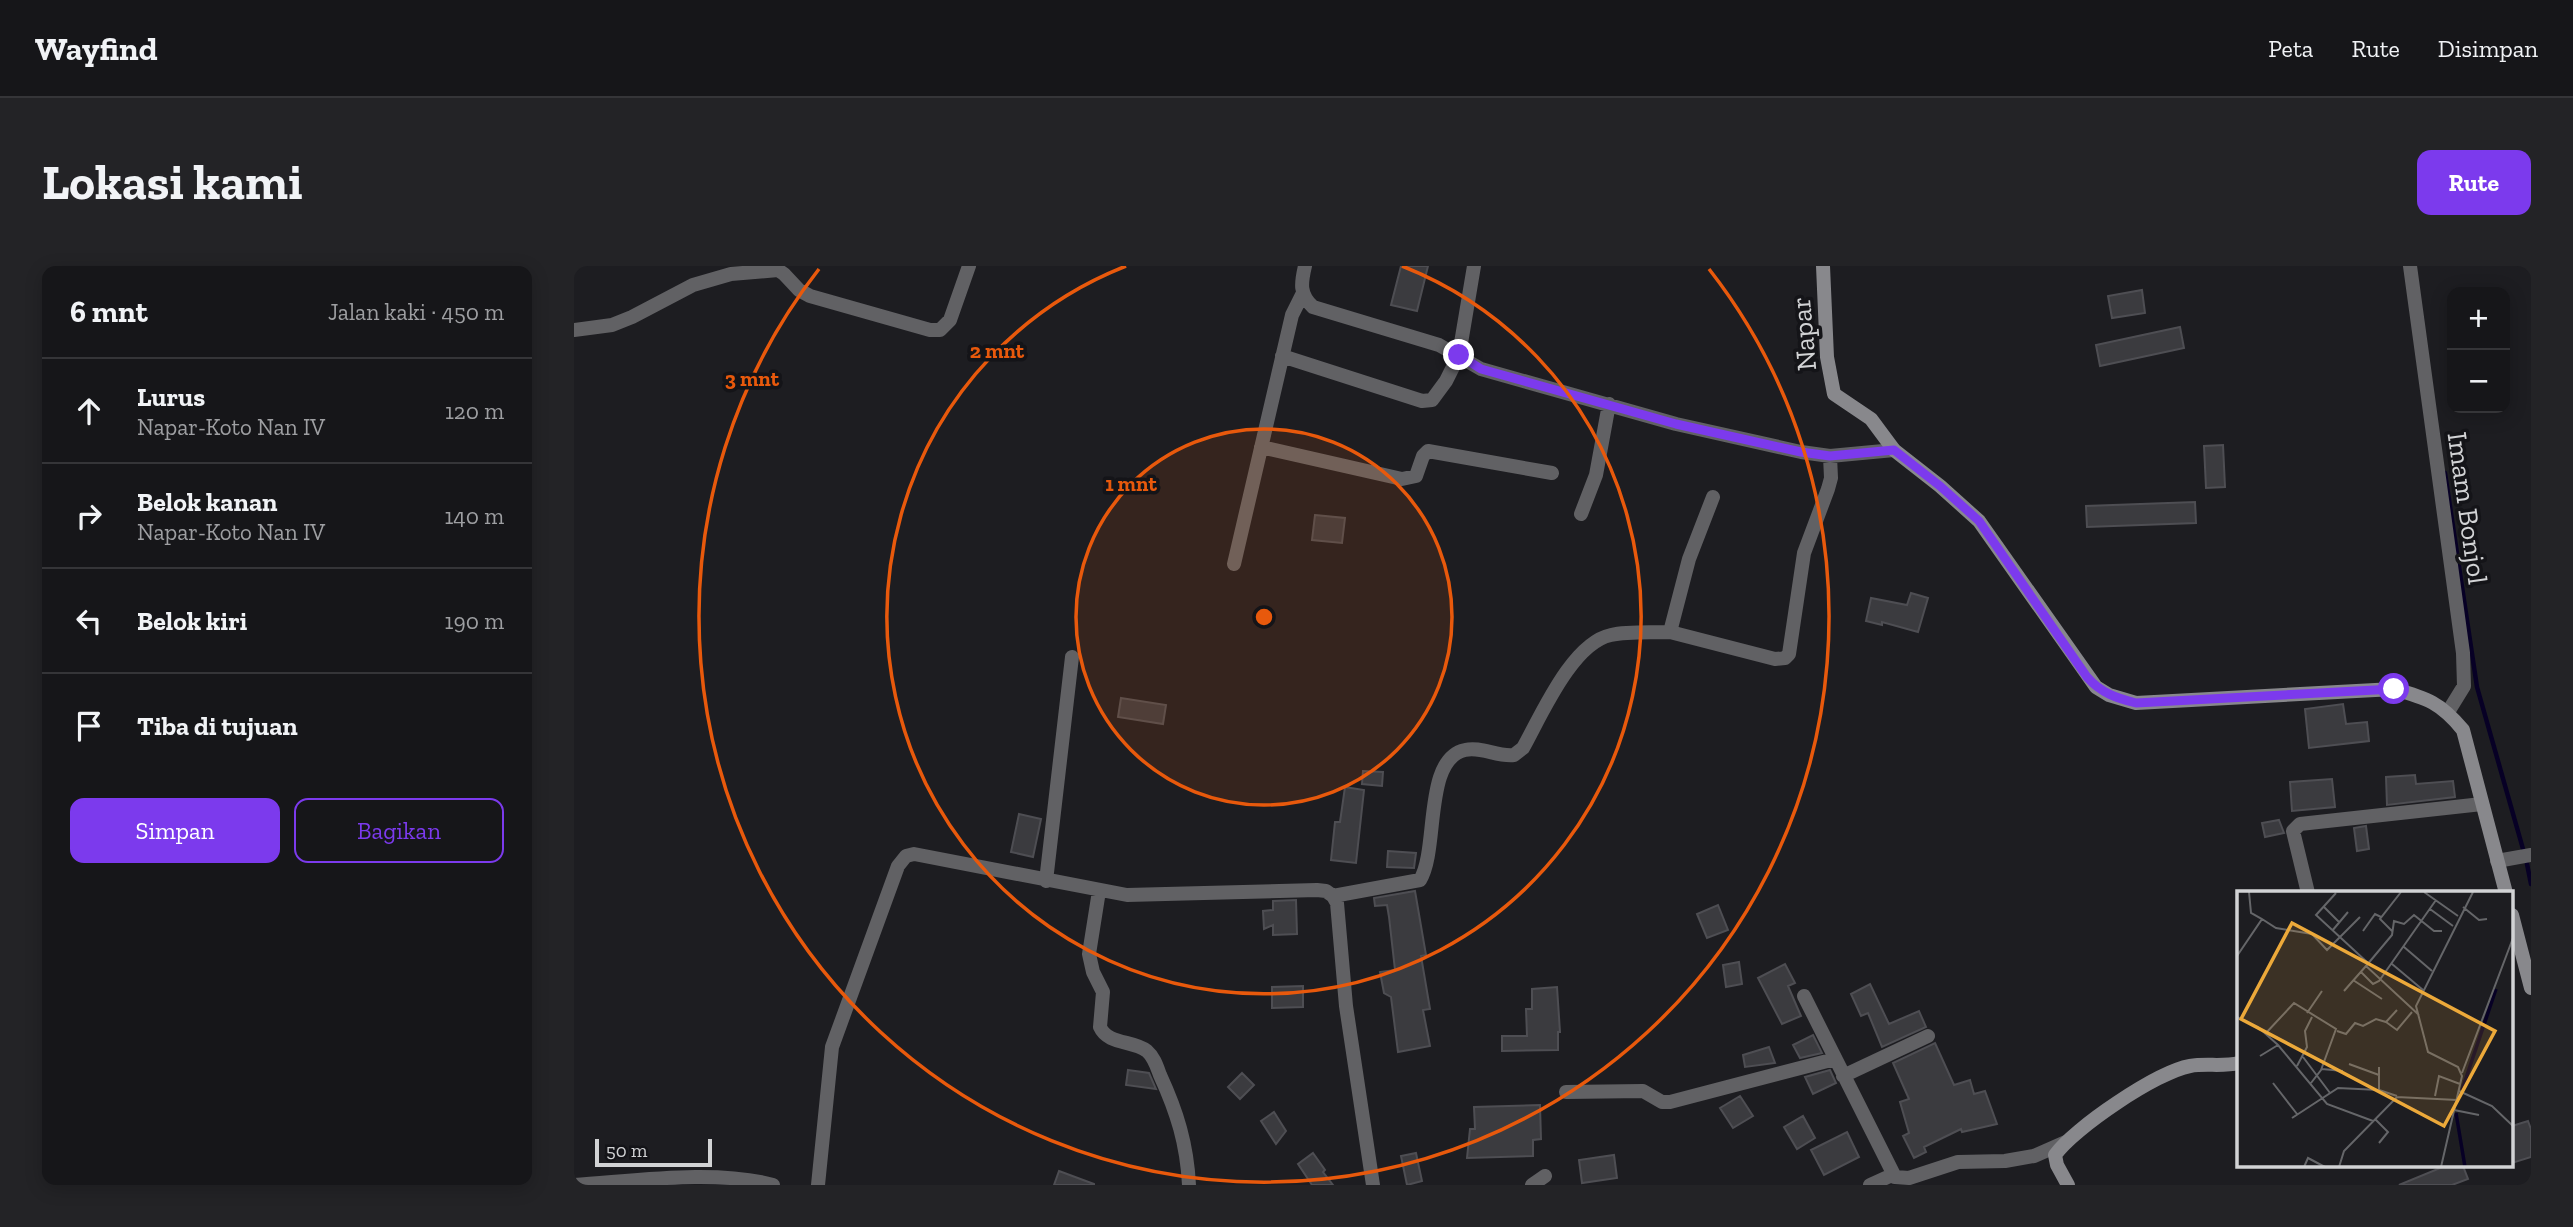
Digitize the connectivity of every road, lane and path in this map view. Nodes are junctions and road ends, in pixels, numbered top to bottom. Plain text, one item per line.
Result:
1 (969, 266) edge
2 (1305, 266) edge
3 (1474, 266) edge
4 (1823, 266) edge
5 (2410, 266) edge
6 (1302, 295) junction
7 (574, 330) edge
8 (1459, 355) junction
9 (1282, 356) junction
10 (1609, 404) junction
11 (1261, 447) junction
12 (1894, 450) junction
13 (1830, 456) junction
14 (1552, 473) dead end
15 (1713, 497) dead end
16 (1581, 514) dead end
17 (1234, 565) dead end
18 (1671, 632) junction
19 (1072, 657) dead end
20 (2448, 712) junction
21 (2482, 804) junction
22 (2531, 855) edge
23 (2497, 862) junction
24 (1046, 881) junction
25 (1099, 891) junction
26 (2308, 891) edge
27 (2505, 891) edge
28 (1333, 896) junction
29 (2515, 937) edge
30 (2531, 988) edge
31 (1804, 996) dead end
32 (1928, 1036) dead end
33 (1835, 1059) junction
34 (2237, 1063) edge
35 (1843, 1076) junction
36 (1566, 1092) dead end
37 (2061, 1147) junction
38 (1892, 1175) junction
39 (1545, 1176) dead end
40 (574, 1185) edge
41 (773, 1185) edge
42 (818, 1185) edge
43 (1189, 1185) edge
44 (1373, 1185) edge
45 (1532, 1185) edge
46 (1870, 1185) edge
47 (2068, 1185) edge

1 - 7 street
2 - 6 street
3 - 8 street
4 - 12 street, Napar
5 - 20 street, Imam Bonjol
6 - 8 street
6 - 9 street
8 - 9 street
8 - 10 street
9 - 11 street
10 - 13 street
10 - 16 street
11 - 14 street
11 - 17 street
12 - 13 street
12 - 20 street
13 - 18 street
15 - 18 street
18 - 28 street
19 - 24 street
20 - 21 street
21 - 23 street
21 - 26 street
22 - 23 street
23 - 27 street
24 - 25 street
24 - 42 street
25 - 28 street
25 - 43 street
28 - 44 street
29 - 30 street
31 - 33 street
32 - 35 street
33 - 35 street
33 - 36 street
34 - 37 street
35 - 38 street
37 - 38 street
37 - 47 street
38 - 46 street
39 - 45 street
40 - 41 street

